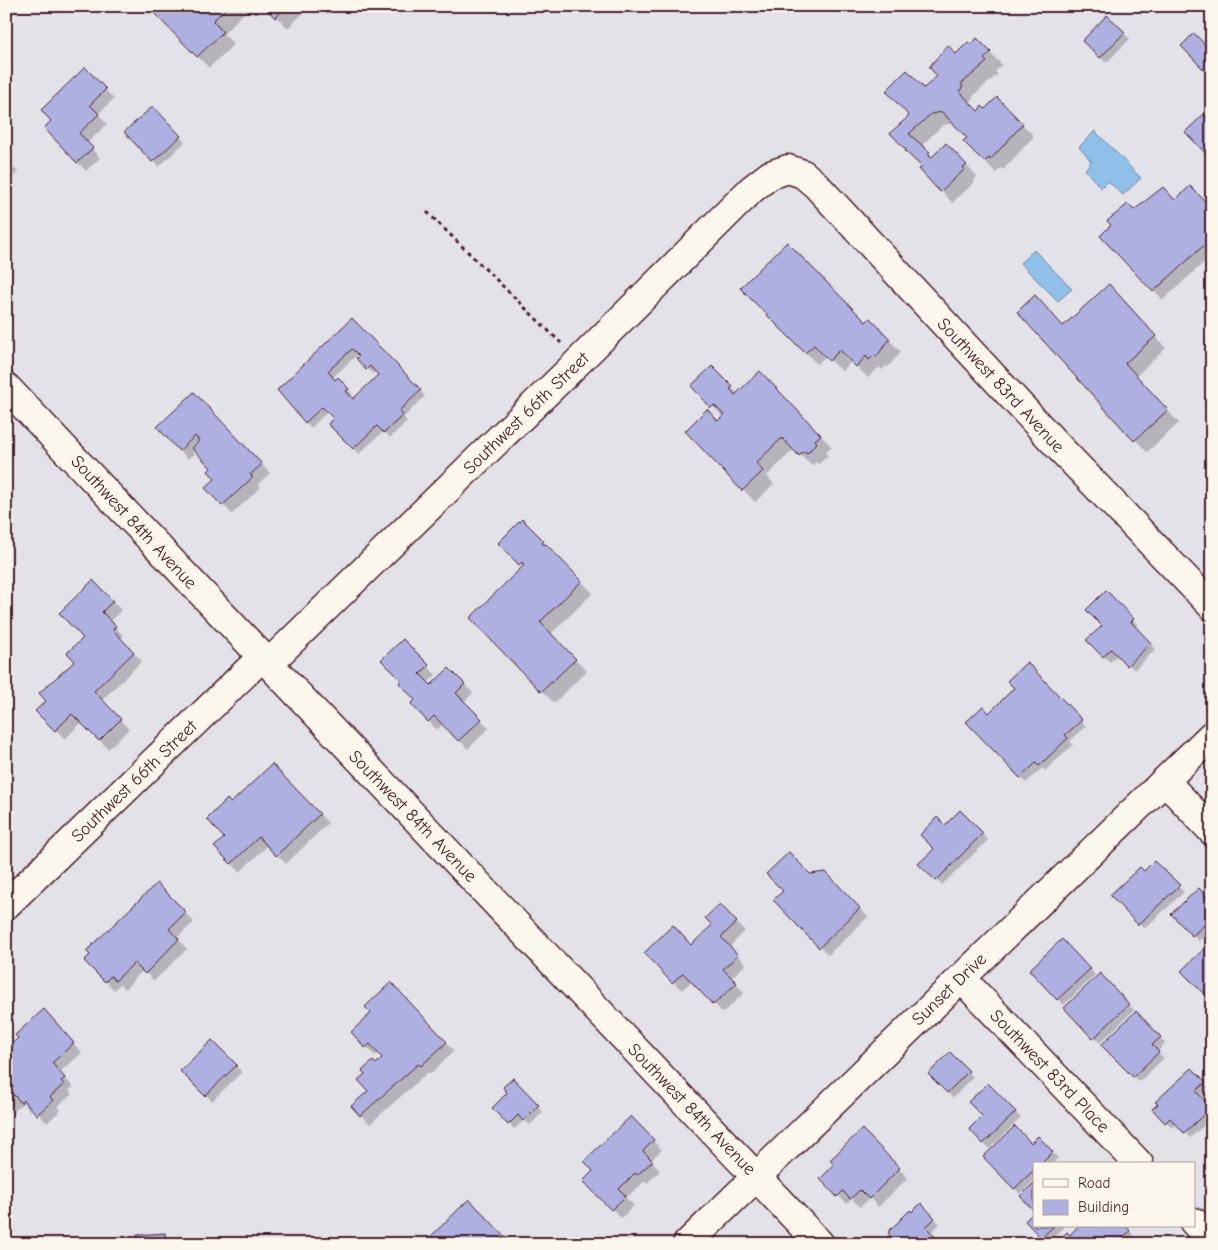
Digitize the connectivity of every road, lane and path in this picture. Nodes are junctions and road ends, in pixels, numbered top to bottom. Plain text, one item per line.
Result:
1 (788, 168) joint
2 (427, 212) dead end
3 (580, 361) junction
4 (6, 387) edge
5 (1212, 606) edge
6 (265, 661) junction
7 (1212, 736) edge
8 (1165, 781) junction
9 (1212, 830) edge
10 (6, 905) edge
11 (961, 978) junction
12 (1137, 1162) edge
13 (757, 1177) junction
14 (1196, 1224) edge
15 (1212, 1240) edge
16 (688, 1244) edge
17 (820, 1244) edge

1 - 3 street, Southwest 66th Street
1 - 5 street, Southwest 83rd Avenue
2 - 3 path
3 - 6 street, Southwest 66th Street
4 - 6 street, Southwest 84th Avenue
6 - 10 street, Southwest 66th Street
6 - 13 street, Southwest 84th Avenue
7 - 8 street, Sunset Drive
8 - 9 street
8 - 11 street, Sunset Drive
11 - 12 street, Southwest 83rd Place
11 - 13 street, Sunset Drive
13 - 16 street, Sunset Drive
13 - 17 street, Southwest 84th Avenue
14 - 15 street

